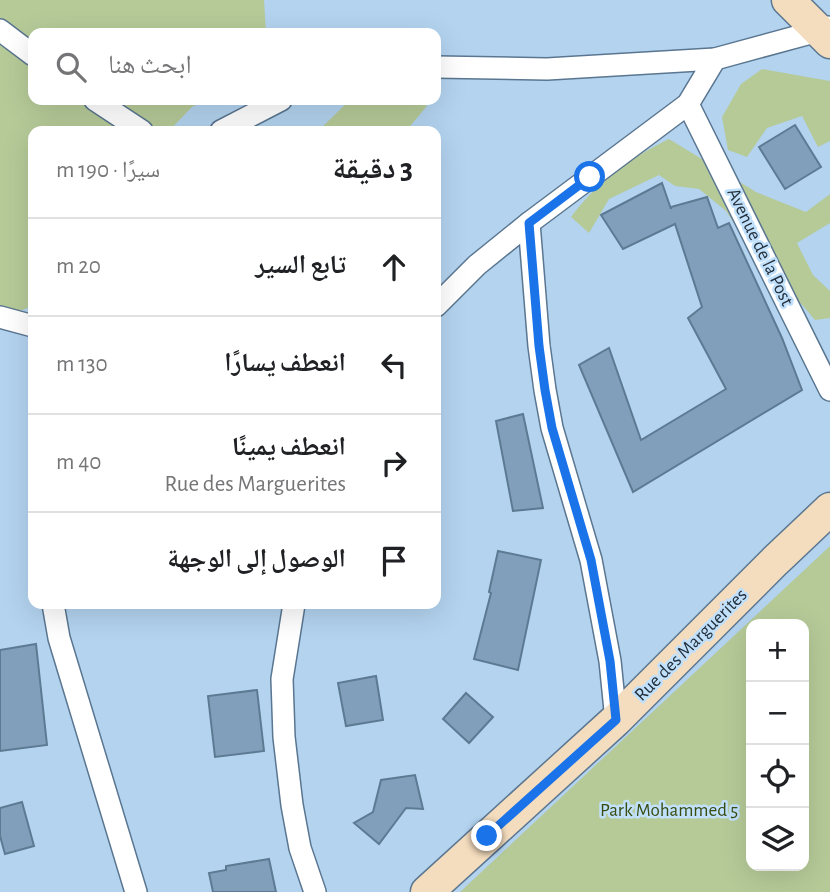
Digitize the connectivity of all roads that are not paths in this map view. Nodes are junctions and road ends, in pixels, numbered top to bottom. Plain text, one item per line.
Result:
1 (788, 0) edge
2 (0, 30) edge
3 (826, 33) edge
4 (28, 51) edge
5 (715, 59) junction
6 (441, 67) edge
7 (688, 104) junction
8 (103, 105) edge
9 (271, 105) edge
10 (134, 126) edge
11 (231, 126) edge
12 (529, 223) junction
13 (441, 301) edge
14 (0, 317) edge
15 (28, 325) edge
16 (830, 390) edge
17 (830, 509) edge
18 (54, 609) edge
19 (293, 609) edge
20 (616, 720) junction
21 (136, 892) edge
22 (315, 892) edge
23 (427, 892) edge

1 - 3 main road
2 - 4 street
3 - 5 street
5 - 6 street
5 - 7 street
7 - 12 street
7 - 16 street, Avenue de la Post
8 - 10 street
9 - 11 street
12 - 13 street
12 - 20 street
14 - 15 street
17 - 20 main road, Rue des Marguerites
18 - 21 street
19 - 22 street
20 - 23 main road, Rue des Marguerites

